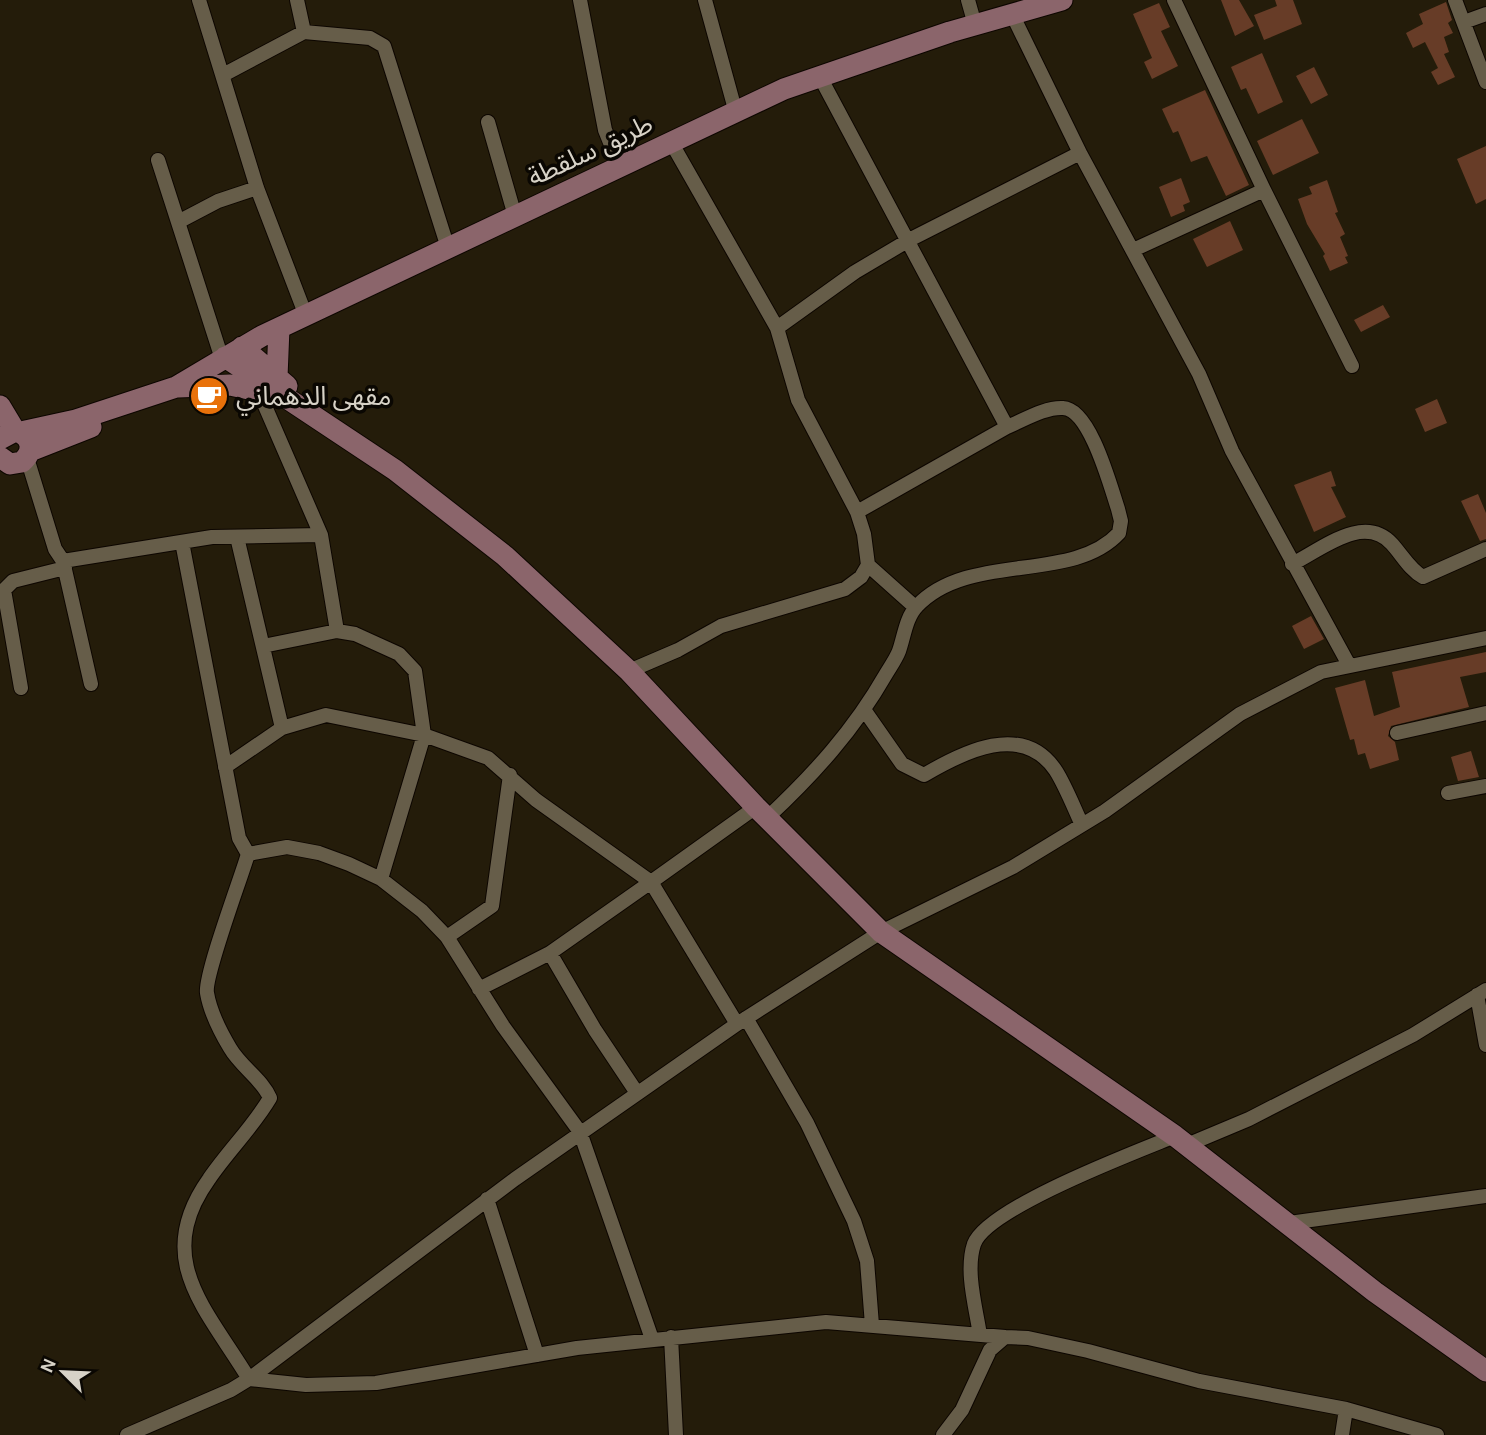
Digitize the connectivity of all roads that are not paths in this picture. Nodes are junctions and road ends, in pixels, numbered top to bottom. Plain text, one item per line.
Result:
1 (199, 0) edge
2 (297, 0) edge
3 (580, 0) edge
4 (705, 0) edge
5 (968, 0) edge
6 (1062, 0) edge
7 (1174, 0) edge
8 (1455, 0) edge
9 (1012, 14) junction
10 (1486, 14) edge
11 (1464, 22) junction
12 (975, 24) junction
13 (304, 32) junction
14 (223, 75) junction
15 (819, 75) junction
16 (1486, 82) edge
17 (736, 113) junction
18 (488, 122) dead end
19 (671, 142) junction
20 (1080, 153) junction
21 (158, 160) dead end
22 (620, 167) junction
23 (257, 188) junction
24 (1265, 190) junction
25 (515, 216) junction
26 (178, 222) junction
27 (909, 240) junction
28 (448, 248) junction
29 (1133, 250) junction
30 (306, 316) junction
31 (279, 328) junction
32 (777, 328) junction
33 (230, 354) junction
34 (1352, 366) dead end
35 (277, 377) junction
36 (168, 390) junction
37 (258, 390) junction
38 (289, 400) junction
39 (0, 406) edge
40 (325, 421) junction
41 (1007, 427) junction
42 (19, 442) edge
43 (1, 460) edge
44 (857, 512) junction
45 (321, 536) junction
46 (237, 537) junction
47 (182, 542) junction
48 (1486, 549) edge
49 (1292, 564) junction
50 (64, 565) junction
51 (868, 565) junction
52 (915, 607) junction
53 (337, 631) junction
54 (1486, 638) edge
55 (263, 646) junction
56 (1349, 665) junction
57 (629, 671) junction
58 (91, 684) dead end
59 (21, 688) dead end
60 (864, 711) junction
61 (1486, 713) edge
62 (282, 728) junction
63 (1397, 733) dead end
64 (424, 735) junction
65 (226, 767) junction
66 (510, 775) junction
67 (1486, 786) edge
68 (1448, 793) dead end
69 (762, 812) junction
70 (1082, 825) junction
71 (248, 854) junction
72 (381, 879) junction
73 (651, 882) junction
74 (881, 932) junction
75 (447, 937) junction
76 (550, 953) junction
77 (479, 989) junction
78 (1481, 992) edge
79 (741, 1021) junction
80 (1486, 1045) edge
81 (638, 1093) junction
82 (580, 1132) junction
83 (1181, 1141) junction
84 (1486, 1196) edge
85 (487, 1199) junction
86 (1289, 1223) junction
87 (872, 1325) junction
88 (980, 1335) junction
89 (671, 1337) junction
90 (1005, 1337) junction
91 (652, 1339) junction
92 (537, 1354) junction
93 (1486, 1371) edge
94 (249, 1379) junction
95 (1346, 1409) junction
96 (127, 1435) edge
97 (676, 1435) edge
98 (943, 1435) edge
99 (1342, 1435) edge
100 (1437, 1435) edge

1 - 14 street
2 - 13 street
3 - 22 street
4 - 17 street
5 - 12 street
6 - 9 street, طريق سلقطة
7 - 24 street
8 - 11 street
9 - 12 street, طريق سلقطة
9 - 20 street
10 - 11 street
11 - 16 street
12 - 15 street, طريق سلقطة
13 - 14 street
13 - 28 street
14 - 23 street
15 - 17 street, طريق سلقطة
15 - 27 street
17 - 19 street, طريق سلقطة
18 - 25 street
19 - 22 street, طريق سلقطة
19 - 32 street
20 - 27 street
20 - 29 street
21 - 26 street
22 - 25 street, طريق سلقطة
23 - 26 street
23 - 30 street
24 - 29 street
24 - 34 street
25 - 28 street, طريق سلقطة
26 - 33 street
27 - 32 street
27 - 41 street
28 - 30 street, طريق سلقطة
29 - 49 street
30 - 31 street, طريق سلقطة
31 - 33 street, طريق سلقطة
31 - 35 street
32 - 44 street
33 - 35 street
33 - 36 street, طريق سلقطة
33 - 38 street
35 - 40 street
36 - 37 street
36 - 42 street, طريق سلقطة
37 - 38 street
37 - 45 street
38 - 40 street
39 - 42 street
40 - 57 street
41 - 44 street
41 - 52 street
42 - 43 street, طريق سلقطة
42 - 50 street
44 - 51 street
45 - 46 street
45 - 53 street
46 - 47 street
46 - 55 street
47 - 50 street
47 - 65 street
48 - 49 street
49 - 56 street
50 - 58 street
50 - 59 street
51 - 52 street
51 - 57 street
52 - 60 street
53 - 55 street
53 - 64 street
54 - 56 street
55 - 62 street
56 - 70 street
57 - 69 street
60 - 69 street
60 - 70 street
61 - 63 street
62 - 64 street
62 - 65 street
64 - 66 street
64 - 72 street
65 - 71 street
66 - 73 street
66 - 75 street
67 - 68 street
69 - 73 street
69 - 74 street
70 - 74 street
71 - 72 street
71 - 94 street
72 - 75 street
73 - 76 street
73 - 79 street
74 - 79 street
74 - 83 street
75 - 77 street
76 - 77 street
76 - 81 street
77 - 82 street
78 - 80 street
78 - 83 street
79 - 81 street
79 - 87 street
81 - 82 street
82 - 85 street
82 - 91 street
83 - 86 street
83 - 88 street
84 - 86 street
85 - 92 street
85 - 94 street
86 - 93 street
87 - 88 street
87 - 89 street
88 - 90 street
89 - 91 street
89 - 97 street
90 - 95 street
90 - 98 street
91 - 92 street
92 - 94 street
94 - 96 street
95 - 99 street
95 - 100 street

